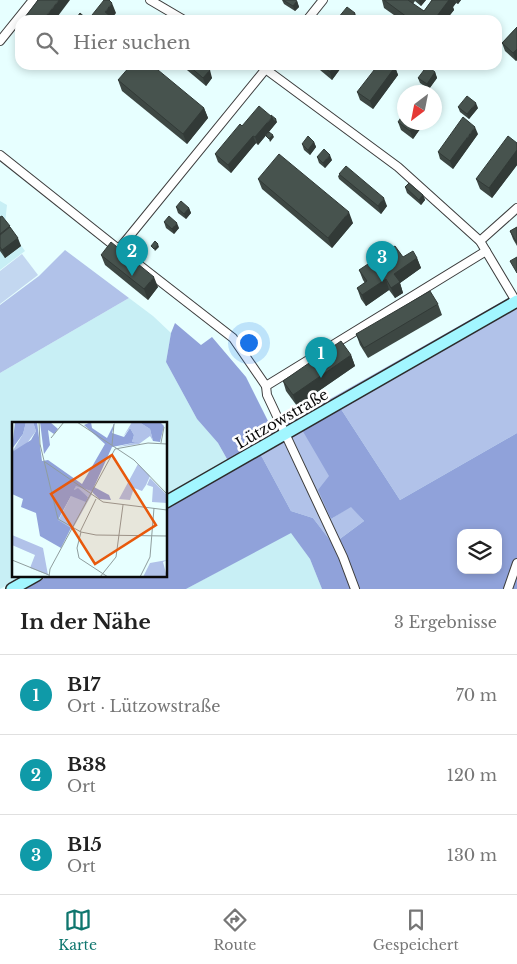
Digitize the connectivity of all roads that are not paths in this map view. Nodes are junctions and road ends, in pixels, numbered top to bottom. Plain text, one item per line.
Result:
1 (33, 0) edge
2 (150, 0) edge
3 (323, 0) edge
4 (21, 15) edge
5 (176, 15) edge
6 (310, 15) edge
7 (15, 22) edge
8 (0, 41) edge
9 (262, 70) edge
10 (270, 70) edge
11 (0, 155) edge
12 (517, 208) edge
13 (480, 242) junction
14 (119, 249) junction
15 (486, 251) junction
16 (517, 302) edge
17 (266, 386) junction
18 (286, 434) junction
19 (168, 501) edge
20 (517, 563) edge
21 (35, 576) edge
22 (12, 589) edge
23 (355, 589) edge
24 (508, 589) edge

1 - 4 street
2 - 5 street
3 - 6 street
7 - 8 street
9 - 14 street
10 - 13 street
11 - 14 street
12 - 13 street
13 - 15 street
14 - 17 street
15 - 16 street
15 - 17 street
16 - 18 street, Lützowstraße
17 - 18 street
18 - 19 street, Lützowstraße
18 - 23 street
20 - 24 street
21 - 22 street

